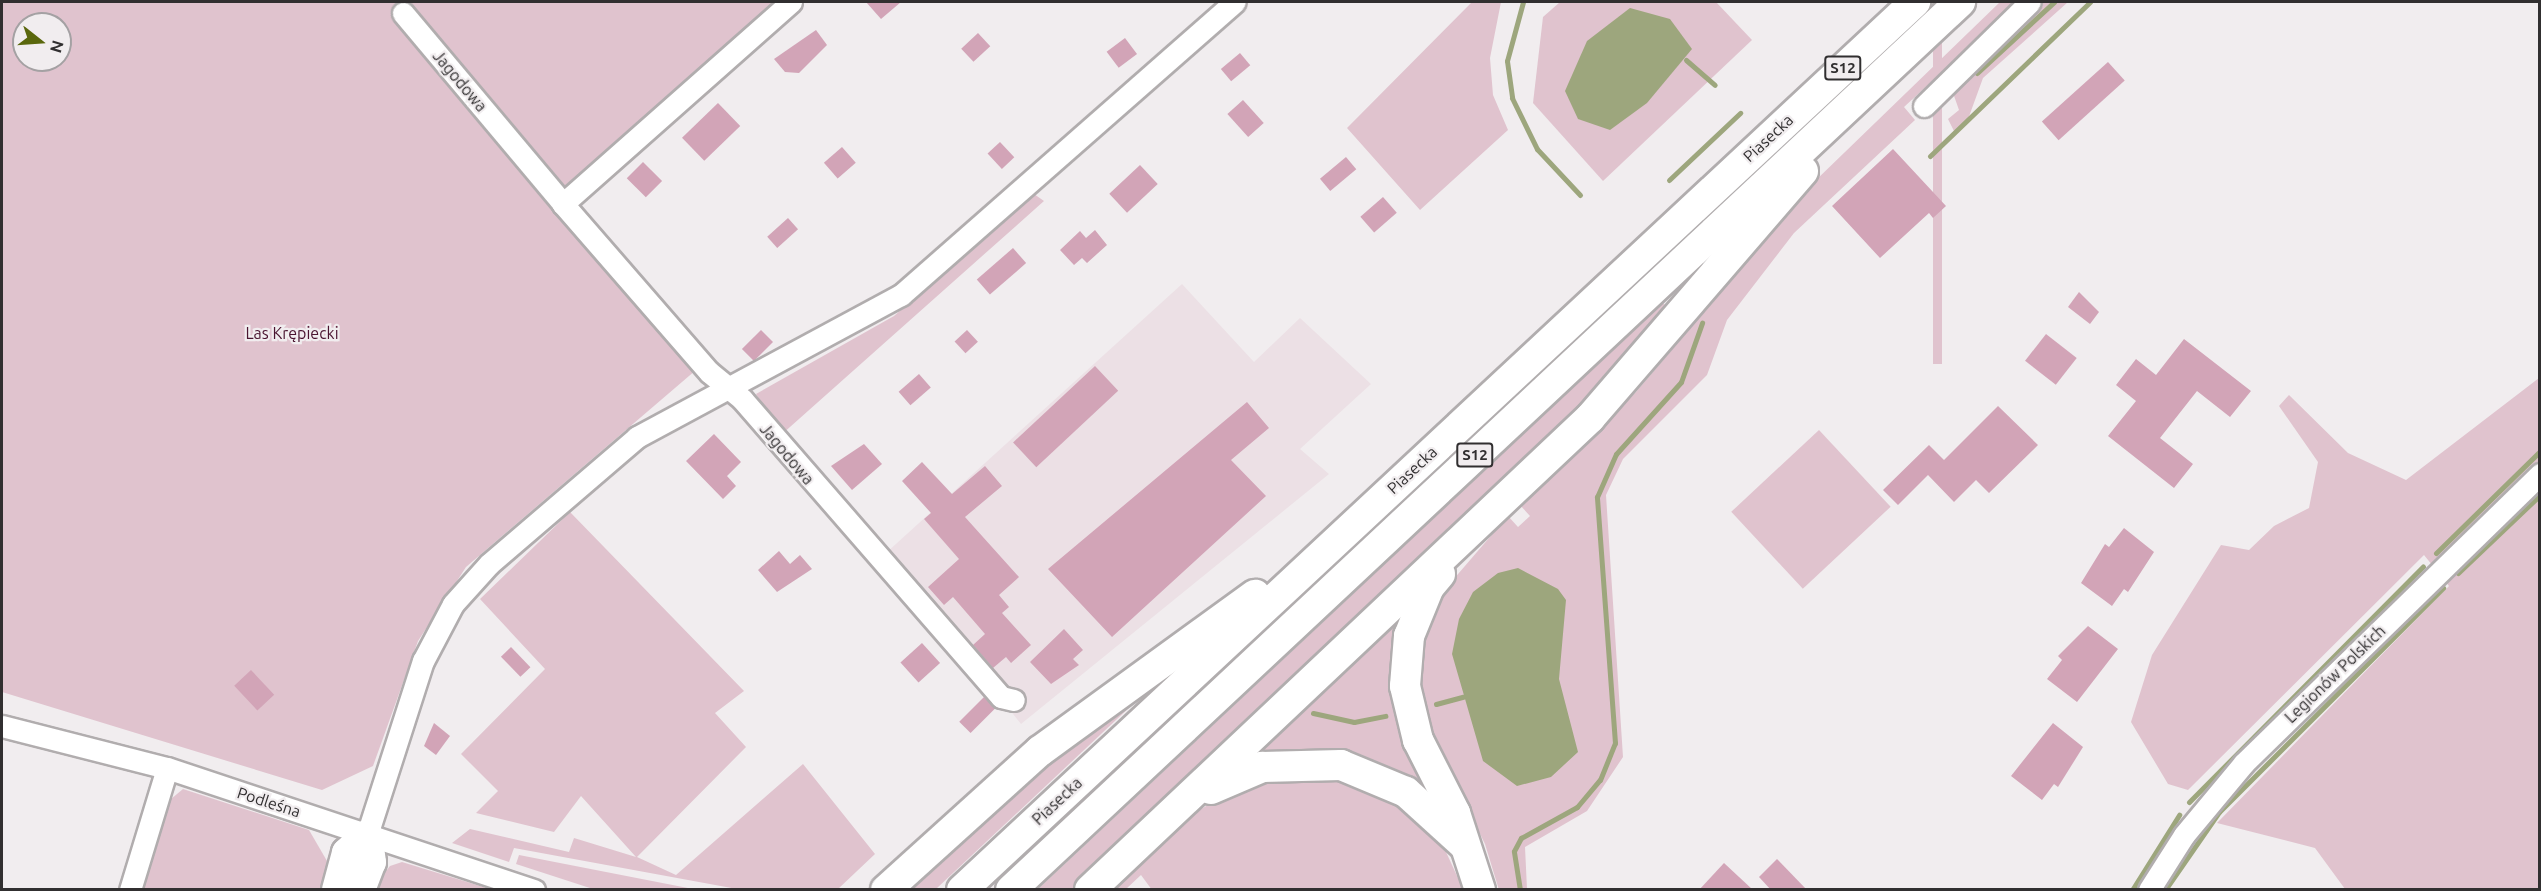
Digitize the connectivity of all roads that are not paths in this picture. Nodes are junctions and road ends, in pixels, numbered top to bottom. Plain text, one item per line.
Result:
1 (791, 2) edge
2 (1234, 2) edge
3 (1915, 2) edge
4 (2030, 2) edge
5 (1950, 11) edge
6 (403, 13) dead end
7 (1924, 106) dead end
8 (562, 204) junction
9 (730, 389) junction
10 (2540, 474) edge
11 (1495, 508) junction
12 (1344, 534) junction
13 (1014, 700) dead end
14 (2, 726) edge
15 (167, 768) junction
16 (1173, 813) junction
17 (367, 835) junction
18 (1462, 843) junction
19 (130, 890) edge
20 (337, 890) edge
21 (360, 890) edge
22 (534, 890) edge
23 (886, 890) edge
24 (962, 890) edge
25 (1011, 890) edge
26 (1090, 890) edge
27 (1480, 890) edge
28 (2149, 890) edge

1 - 8 street
2 - 9 street
3 - 12 highway, Piasecka / S12
4 - 7 street
5 - 11 highway
5 - 25 highway, Piasecka / S12
6 - 8 street, Jagodowa
8 - 9 street, Jagodowa
9 - 13 street, Jagodowa
9 - 17 street
10 - 28 street, Legionów Polskich
11 - 16 highway
11 - 18 highway
12 - 23 highway
12 - 24 highway, Piasecka / S12
14 - 15 street, Podleśna
15 - 17 street, Podleśna
15 - 19 street
16 - 18 highway
16 - 26 highway
17 - 20 highway
17 - 21 highway
17 - 22 street, Podleśna
18 - 27 highway

